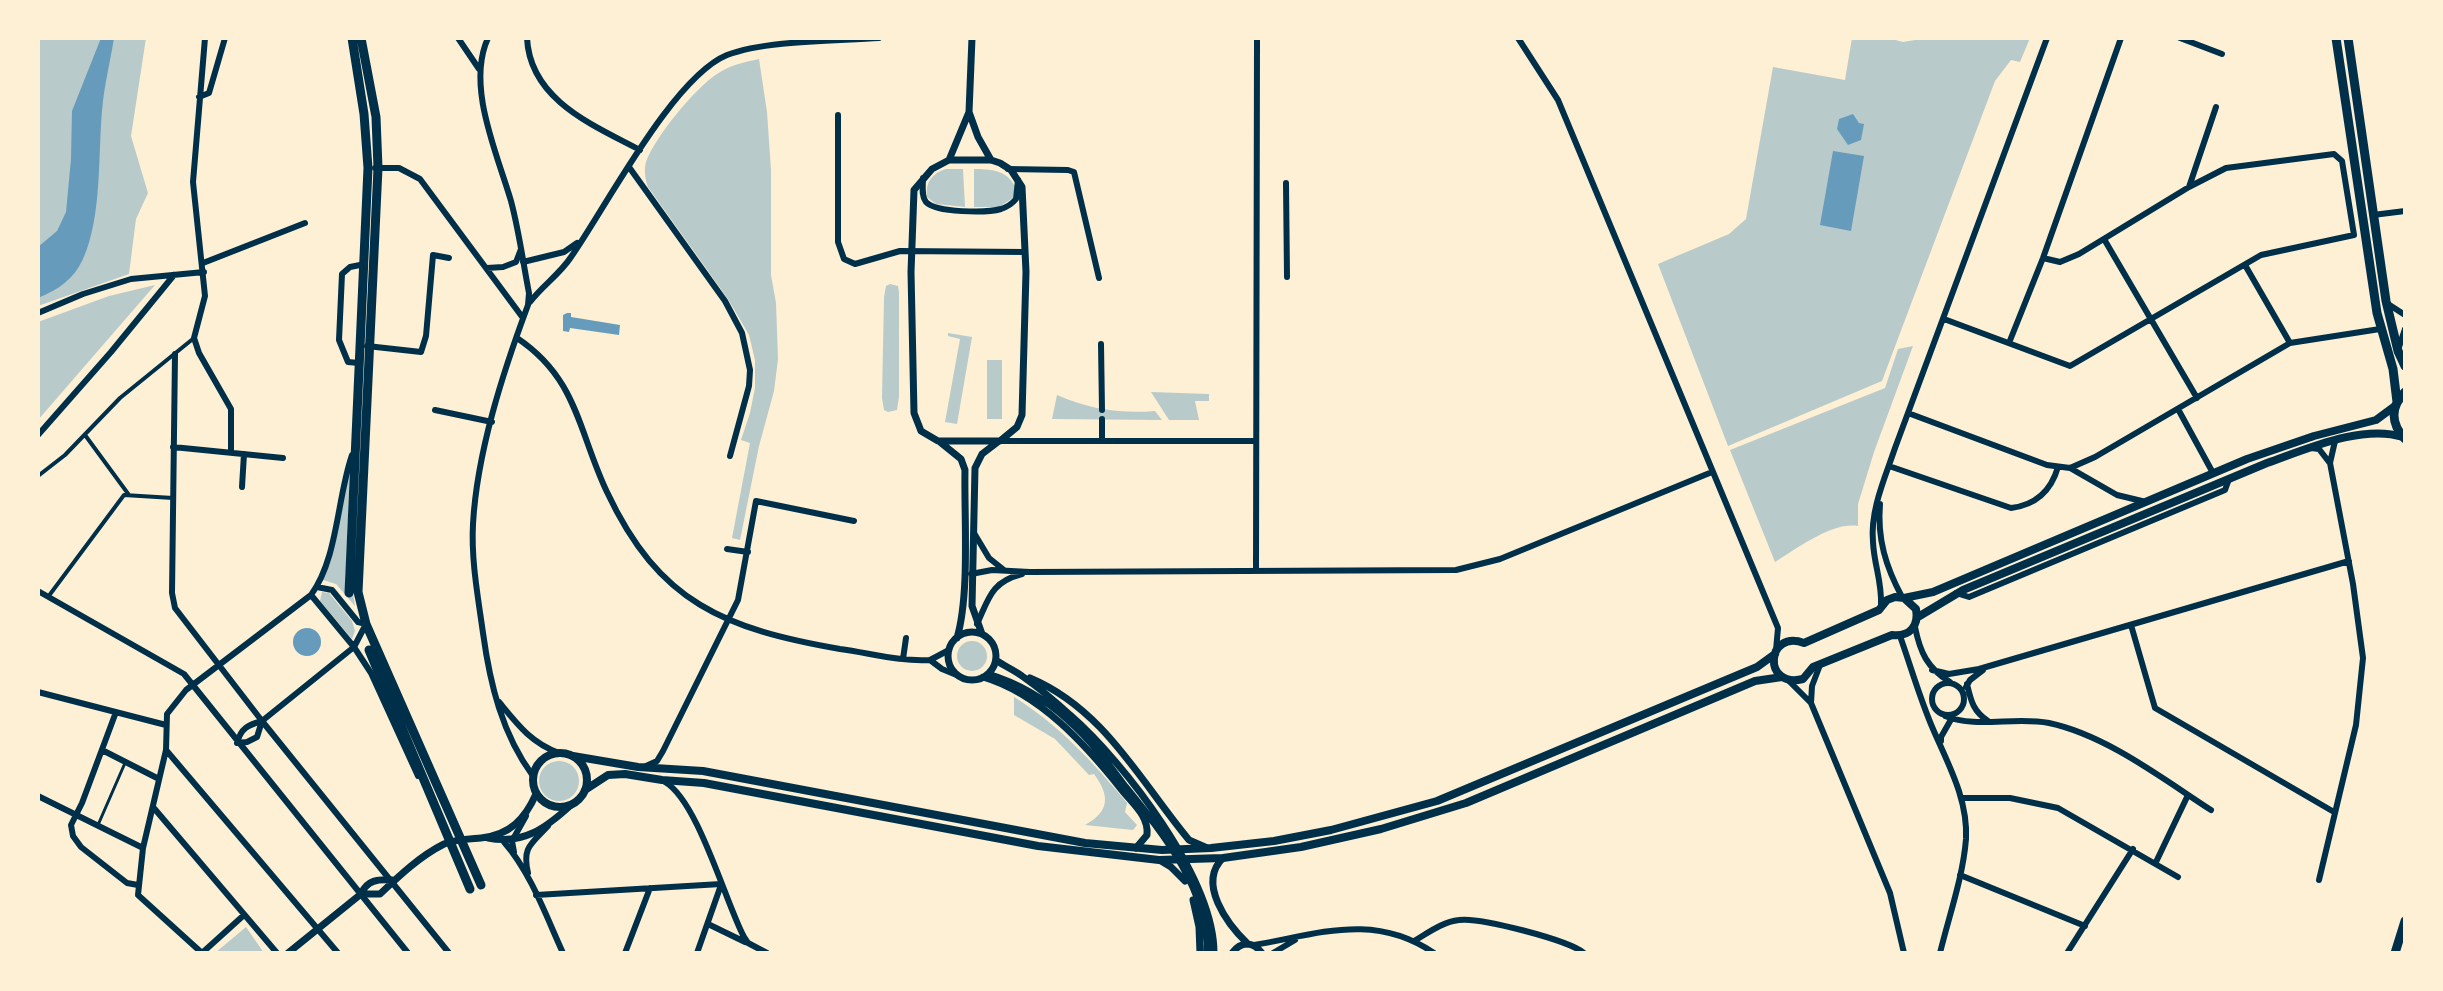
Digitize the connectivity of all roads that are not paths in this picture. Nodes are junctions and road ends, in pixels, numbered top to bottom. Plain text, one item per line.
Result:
1 (205, 38) edge
2 (225, 38) edge
3 (352, 38) edge
4 (361, 38) edge
5 (458, 38) edge
6 (488, 38) edge
7 (527, 38) edge
8 (879, 38) edge
9 (972, 38) edge
10 (1257, 38) edge
11 (1518, 38) edge
12 (2047, 38) edge
13 (2121, 38) edge
14 (2180, 38) edge
15 (2336, 38) edge
16 (2348, 38) edge
17 (2222, 54) dead end
18 (479, 69) junction
19 (199, 97) junction
20 (2216, 107) dead end
21 (969, 112) junction
22 (838, 115) dead end
23 (640, 150) junction
24 (949, 160) junction
25 (991, 160) junction
26 (629, 167) junction
27 (373, 168) junction
28 (1008, 169) junction
29 (923, 178) junction
30 (1018, 179) junction
31 (1286, 183) dead end
32 (2189, 187) junction
33 (2405, 211) edge
34 (2368, 216) junction
35 (305, 223) dead end
36 (2104, 239) junction
37 (580, 241) junction
38 (521, 249) junction
39 (912, 250) junction
40 (1025, 252) junction
41 (449, 258) dead end
42 (2043, 258) junction
43 (523, 262) junction
44 (203, 263) junction
45 (365, 264) junction
46 (2245, 265) junction
47 (487, 268) junction
48 (204, 272) junction
49 (174, 275) junction
50 (1287, 277) dead end
51 (1099, 278) dead end
52 (2386, 301) junction
53 (528, 305) junction
54 (38, 313) edge
55 (2405, 315) edge
56 (523, 318) junction
57 (1944, 319) junction
58 (2151, 319) junction
59 (2380, 329) junction
60 (2405, 329) edge
61 (194, 338) junction
62 (517, 338) junction
63 (2009, 343) junction
64 (2290, 343) junction
65 (1101, 344) dead end
66 (364, 346) junction
67 (2398, 351) junction
68 (175, 354) junction
69 (359, 363) junction
70 (2405, 366) edge
71 (2405, 392) edge
72 (2197, 398) junction
73 (2396, 404) junction
74 (2178, 409) junction
75 (435, 410) dead end
76 (1102, 410) dead end
77 (1908, 413) junction
78 (1102, 419) dead end
79 (492, 422) junction
80 (38, 435) edge
81 (84, 435) junction
82 (2404, 438) edge
83 (938, 441) junction
84 (1000, 441) junction
85 (1102, 441) junction
86 (1256, 441) junction
87 (2335, 441) junction
88 (356, 444) junction
89 (173, 447) junction
90 (2311, 448) junction
91 (231, 452) junction
92 (244, 454) junction
93 (730, 456) dead end
94 (283, 458) dead end
95 (2330, 463) junction
96 (1889, 466) junction
97 (2058, 467) junction
98 (2070, 468) junction
99 (1712, 472) junction
100 (2213, 473) junction
101 (38, 476) edge
102 (242, 487) dead end
103 (1880, 493) junction
104 (129, 495) junction
105 (2117, 495) junction
106 (173, 498) junction
107 (2148, 502) junction
108 (2113, 517) junction
109 (854, 521) dead end
110 (973, 530) junction
111 (727, 549) dead end
112 (748, 552) junction
113 (2349, 561) junction
114 (1004, 570) junction
115 (1256, 571) junction
116 (1030, 572) junction
117 (972, 573) junction
118 (963, 577) junction
119 (317, 587) junction
120 (38, 591) edge
121 (349, 593) dead end
122 (311, 595) junction
123 (48, 597) junction
124 (1903, 597) junction
125 (1881, 605) junction
126 (730, 620) junction
127 (1916, 622) junction
128 (366, 624) junction
129 (977, 624) junction
130 (2131, 625) junction
131 (1778, 628) junction
132 (982, 634) junction
133 (1900, 636) junction
134 (906, 638) dead end
135 (957, 638) junction
136 (1793, 640) junction
137 (354, 647) junction
138 (369, 650) dead end
139 (949, 650) junction
140 (1775, 652) junction
141 (903, 659) junction
142 (930, 660) junction
143 (996, 660) junction
144 (1820, 665) junction
145 (218, 666) junction
146 (1986, 667) junction
147 (1932, 670) junction
148 (1020, 674) junction
149 (959, 676) junction
150 (986, 676) junction
151 (1785, 679) junction
152 (194, 684) junction
153 (1953, 684) junction
154 (38, 692) edge
155 (1921, 694) junction
156 (496, 698) junction
157 (1966, 698) junction
158 (1931, 701) junction
159 (1811, 703) junction
160 (116, 712) junction
161 (1950, 716) junction
162 (262, 721) junction
163 (1988, 721) junction
164 (166, 725) junction
165 (237, 743) junction
166 (1942, 745) junction
167 (102, 750) junction
168 (166, 750) junction
169 (663, 751) junction
170 (559, 753) junction
171 (573, 756) junction
172 (126, 762) junction
173 (643, 768) junction
174 (669, 770) junction
175 (533, 776) junction
176 (159, 779) junction
177 (662, 780) junction
178 (694, 782) junction
179 (425, 788) junction
180 (585, 790) junction
181 (536, 794) junction
182 (2188, 795) junction
183 (38, 796) edge
184 (681, 797) junction
185 (1962, 798) junction
186 (571, 805) junction
187 (153, 807) junction
188 (2211, 810) dead end
189 (2334, 812) junction
190 (528, 813) junction
191 (76, 814) junction
192 (98, 825) junction
193 (548, 826) junction
194 (486, 838) junction
195 (508, 841) junction
196 (143, 848) junction
197 (1136, 848) junction
198 (1206, 848) junction
199 (2133, 849) junction
200 (1161, 855) junction
201 (1223, 858) junction
202 (2156, 862) junction
203 (1960, 875) junction
204 (2178, 877) dead end
205 (392, 880) junction
206 (529, 880) junction
207 (2319, 880) dead end
208 (721, 884) junction
209 (138, 885) junction
210 (481, 885) dead end
211 (650, 888) junction
212 (470, 889) dead end
213 (361, 894) junction
214 (536, 895) junction
215 (244, 915) junction
216 (2405, 921) edge
217 (708, 924) junction
218 (2085, 926) junction
219 (318, 929) junction
220 (1301, 937) junction
221 (1414, 941) junction
222 (748, 943) junction
223 (1251, 944) junction
224 (756, 951) edge
225 (202, 953) edge
226 (277, 953) edge
227 (288, 953) edge
228 (338, 953) edge
229 (408, 953) edge
230 (449, 953) edge
231 (563, 953) edge
232 (625, 953) edge
233 (697, 953) edge
234 (767, 953) edge
235 (1200, 953) edge
236 (1207, 953) edge
237 (1214, 953) edge
238 (1232, 953) edge
239 (1262, 953) edge
240 (1273, 953) edge
241 (1434, 953) edge
242 (1584, 953) edge
243 (1904, 953) edge
244 (1940, 953) edge
245 (2067, 953) edge
246 (2395, 953) edge

1 - 19 street
2 - 19 street
3 - 27 main road
4 - 27 main road
5 - 18 street
6 - 18 street
7 - 23 street
8 - 23 street
9 - 21 street
10 - 86 street
11 - 99 street
12 - 57 street
13 - 42 street
14 - 17 street
15 - 34 main road
16 - 34 main road
18 - 38 street
19 - 44 street
20 - 32 street
21 - 24 street
21 - 25 street
22 - 39 street
23 - 26 street
24 - 25 street
24 - 29 street
25 - 28 street
26 - 37 street
26 - 93 street
27 - 45 main road
27 - 47 street
27 - 66 main road
28 - 30 street
28 - 51 street
29 - 30 street
29 - 39 street
30 - 40 street
31 - 50 street
32 - 36 street
32 - 46 street
33 - 34 street
34 - 52 main road
34 - 59 main road
35 - 44 street
36 - 42 street
36 - 58 street
37 - 43 street
37 - 53 street
38 - 43 street
38 - 47 street
39 - 40 street
39 - 83 street
40 - 84 street
41 - 66 street
42 - 63 street
43 - 53 street
44 - 48 street
45 - 66 main road
45 - 69 street
46 - 58 street
46 - 64 street
47 - 56 street
48 - 49 street
48 - 61 street
49 - 54 street
49 - 80 street
52 - 55 street
52 - 67 main road
53 - 56 street
56 - 62 street
57 - 63 street
57 - 77 street
58 - 63 street
58 - 72 street
59 - 64 street
59 - 73 main road
60 - 67 street
61 - 68 street
61 - 91 street
62 - 79 street
62 - 126 street
64 - 72 street
65 - 76 street
66 - 69 main road
66 - 128 main road
67 - 70 main road
68 - 81 street
68 - 89 street
69 - 88 main road
71 - 73 main road
72 - 74 street
73 - 82 main road
73 - 100 main road
74 - 98 street
74 - 100 street
75 - 79 street
77 - 96 street
77 - 97 street
78 - 85 street
79 - 156 street
81 - 101 street
81 - 104 street
82 - 87 main road
83 - 84 street
83 - 118 street
84 - 85 street
84 - 110 street
85 - 86 street
86 - 115 street
87 - 90 main road
87 - 95 street
88 - 119 street
88 - 121 main road
89 - 91 street
89 - 106 street
90 - 95 street
90 - 127 main road
91 - 92 street
92 - 94 street
92 - 102 street
95 - 113 street
96 - 97 street
96 - 103 street
97 - 98 street
98 - 105 street
99 - 115 street
99 - 131 street
100 - 107 main road
103 - 124 street
103 - 125 street
104 - 106 street
104 - 123 street
105 - 107 street
105 - 108 street
106 - 145 street
107 - 108 main road
108 - 124 main road
109 - 112 street
110 - 114 street
110 - 117 street
111 - 112 street
112 - 126 street
113 - 130 street
113 - 189 street
114 - 116 street
114 - 117 street
115 - 116 street
116 - 129 street
117 - 118 street
117 - 129 street
118 - 135 street
119 - 122 street
119 - 128 street
120 - 123 street
122 - 137 street
122 - 145 street
123 - 152 street
124 - 125 main road
124 - 127 main road
125 - 136 main road
126 - 141 street
126 - 169 street
127 - 133 main road
127 - 147 street
128 - 137 street
128 - 210 main road
129 - 132 street
130 - 146 street
130 - 189 street
131 - 136 street
131 - 140 street
132 - 135 street
132 - 143 street
133 - 144 main road
133 - 155 street
134 - 141 street
135 - 139 street
136 - 140 main road
137 - 162 street
137 - 179 street
138 - 179 main road
139 - 142 street
139 - 149 street
140 - 151 main road
140 - 198 main road
141 - 142 street
142 - 149 street
143 - 148 street
143 - 150 street
144 - 151 main road
144 - 159 street
145 - 152 street
145 - 162 street
146 - 147 street
146 - 157 street
147 - 153 street
148 - 198 street
148 - 237 street
149 - 150 street
150 - 197 street
150 - 236 street
151 - 159 street
151 - 201 main road
152 - 164 street
152 - 165 street
153 - 157 street
153 - 158 street
154 - 160 street
155 - 158 street
155 - 166 street
156 - 170 street
156 - 175 street
157 - 161 street
157 - 163 street
158 - 161 street
159 - 243 street
160 - 164 street
160 - 167 street
161 - 163 street
161 - 166 street
162 - 165 street
162 - 165 street
162 - 205 street
163 - 182 street
164 - 168 street
165 - 213 street
166 - 185 street
167 - 172 street
167 - 191 street
168 - 176 street
168 - 219 street
169 - 173 street
169 - 174 street
170 - 171 main road
170 - 175 main road
171 - 173 main road
171 - 180 main road
172 - 176 street
172 - 192 lane
173 - 174 main road
174 - 197 main road
175 - 181 main road
176 - 187 street
177 - 178 main road
177 - 180 main road
177 - 184 street
178 - 184 street
178 - 200 main road
179 - 212 main road
180 - 186 main road
181 - 186 main road
181 - 190 street
182 - 188 street
182 - 202 street
183 - 191 street
184 - 208 street
185 - 199 street
185 - 203 street
186 - 193 street
187 - 196 street
187 - 215 street
189 - 207 street
190 - 194 street
190 - 195 street
191 - 192 street
191 - 209 street
192 - 196 street
193 - 195 street
193 - 206 street
194 - 195 street
194 - 205 street
195 - 206 street
196 - 209 street
197 - 200 main road
198 - 200 main road
199 - 202 street
199 - 218 street
200 - 201 main road
200 - 235 street
201 - 223 street
202 - 204 street
203 - 218 street
203 - 244 street
205 - 213 street
205 - 213 street
205 - 230 street
206 - 214 street
208 - 211 street
208 - 217 street
208 - 222 street
209 - 225 street
211 - 214 street
211 - 232 street
213 - 219 street
213 - 229 street
214 - 231 street
215 - 225 street
215 - 226 street
216 - 246 main road
217 - 222 street
217 - 233 street
218 - 245 street
219 - 227 street
219 - 228 street
220 - 221 street
220 - 223 street
220 - 240 street
221 - 241 street
221 - 242 street
222 - 224 street
223 - 238 street
223 - 239 street
224 - 234 street

